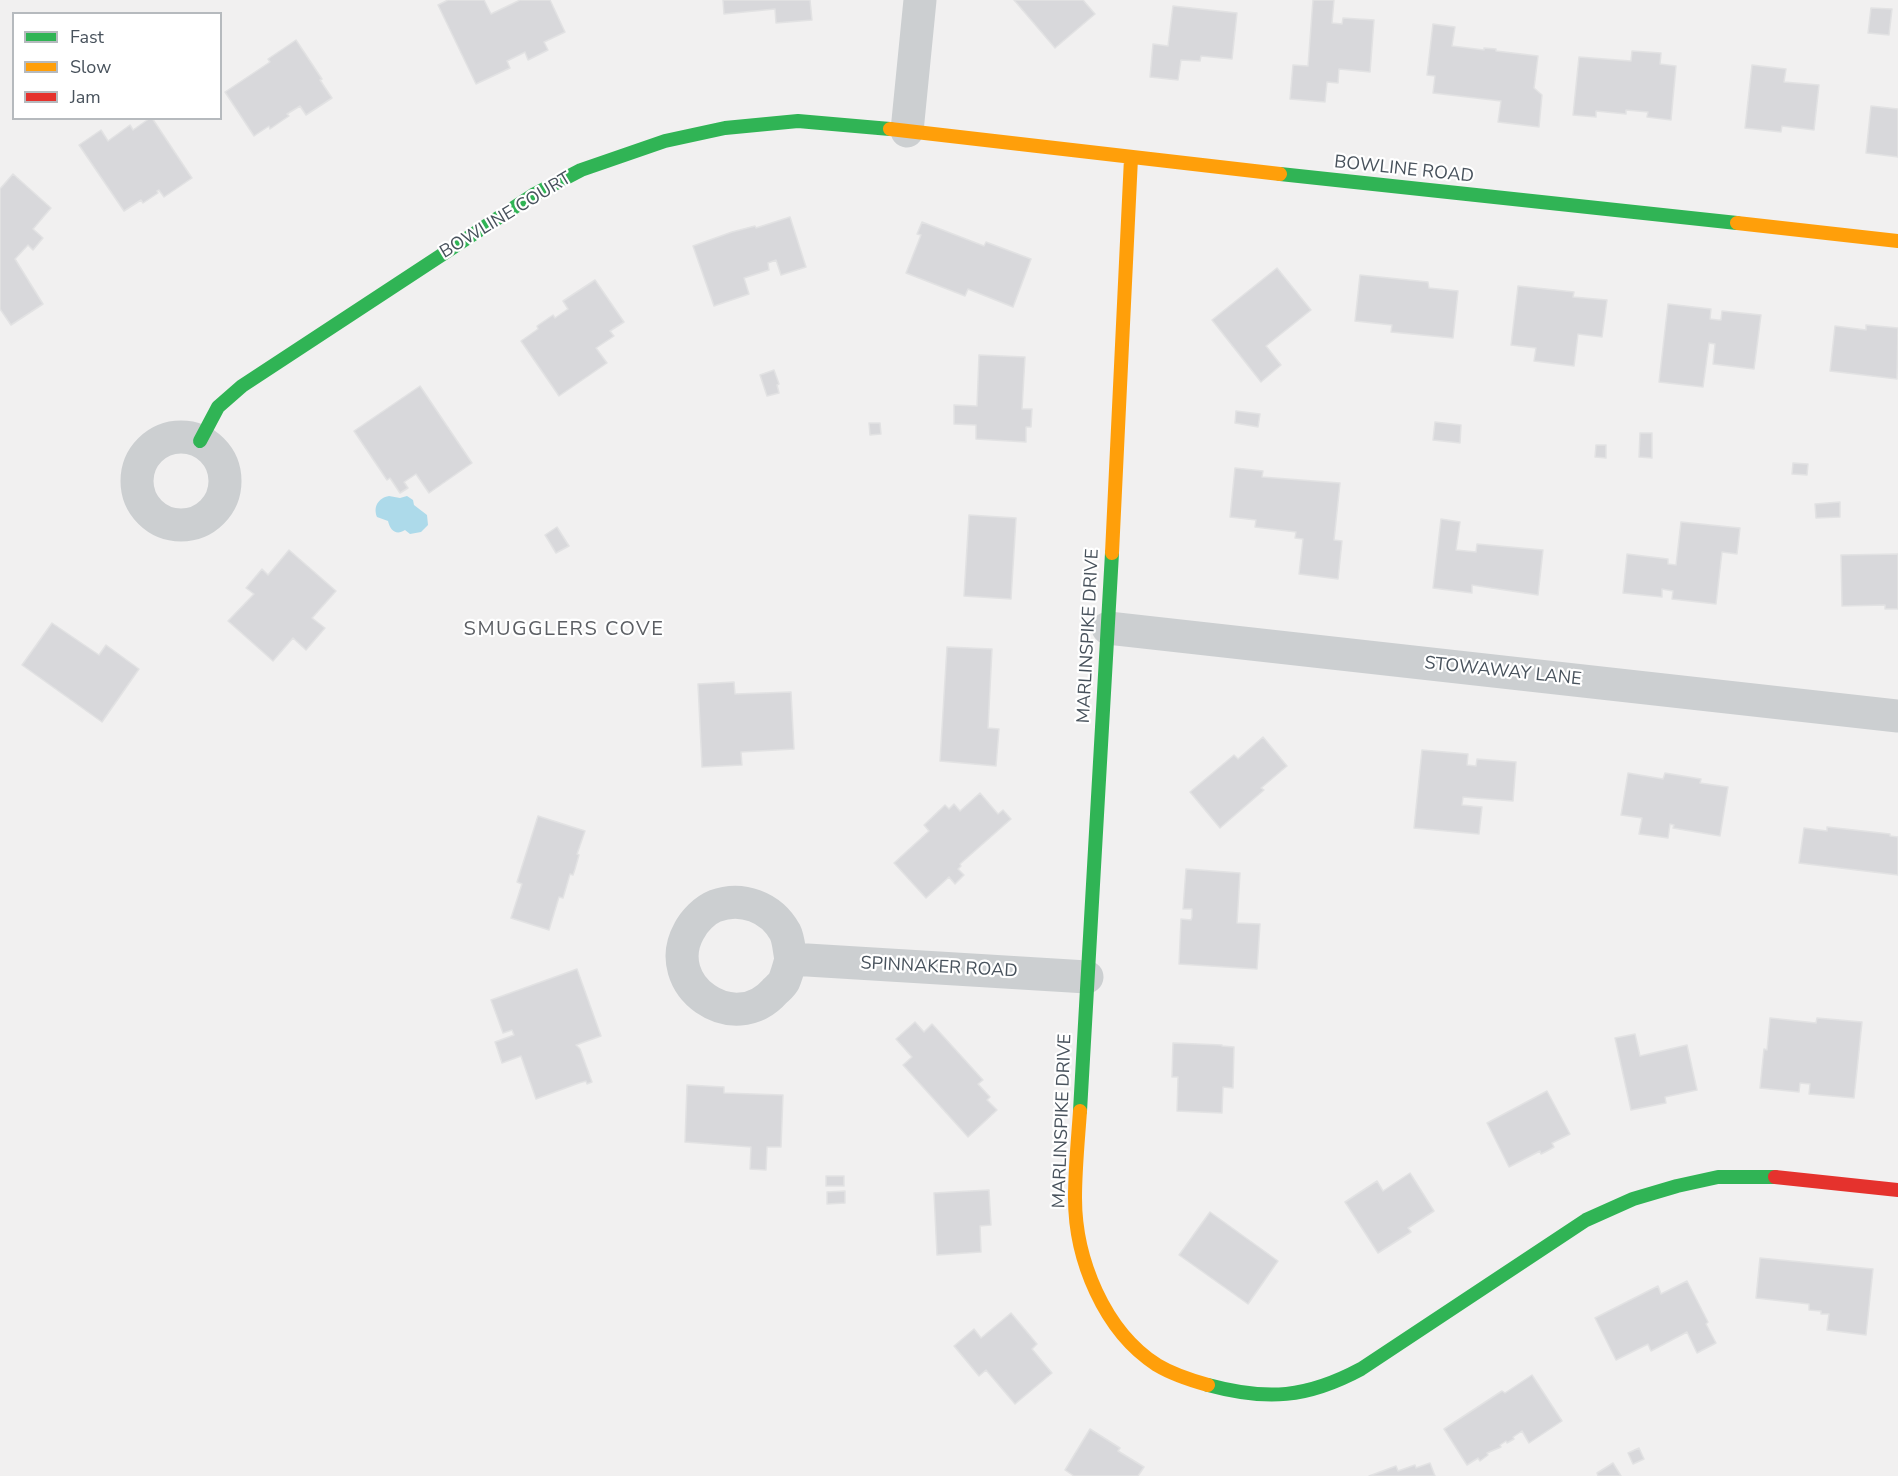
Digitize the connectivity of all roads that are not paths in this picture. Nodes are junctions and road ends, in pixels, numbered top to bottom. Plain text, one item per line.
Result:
1 (920, 0) edge
2 (907, 131) junction
3 (1131, 158) junction
4 (1898, 240) edge
5 (200, 441) dead end
6 (1108, 628) junction
7 (1898, 716) edge
8 (791, 959) dead end
9 (1087, 977) junction
10 (1898, 1190) edge

1 - 2 street
2 - 3 street, BOWLINE ROAD
2 - 5 street, BOWLINE COURT
3 - 4 street, BOWLINE ROAD
3 - 6 street, MARLINSPIKE DRIVE
6 - 7 street, STOWAWAY LANE
6 - 9 street, MARLINSPIKE DRIVE
8 - 9 street, SPINNAKER ROAD
9 - 10 street, MARLINSPIKE DRIVE

